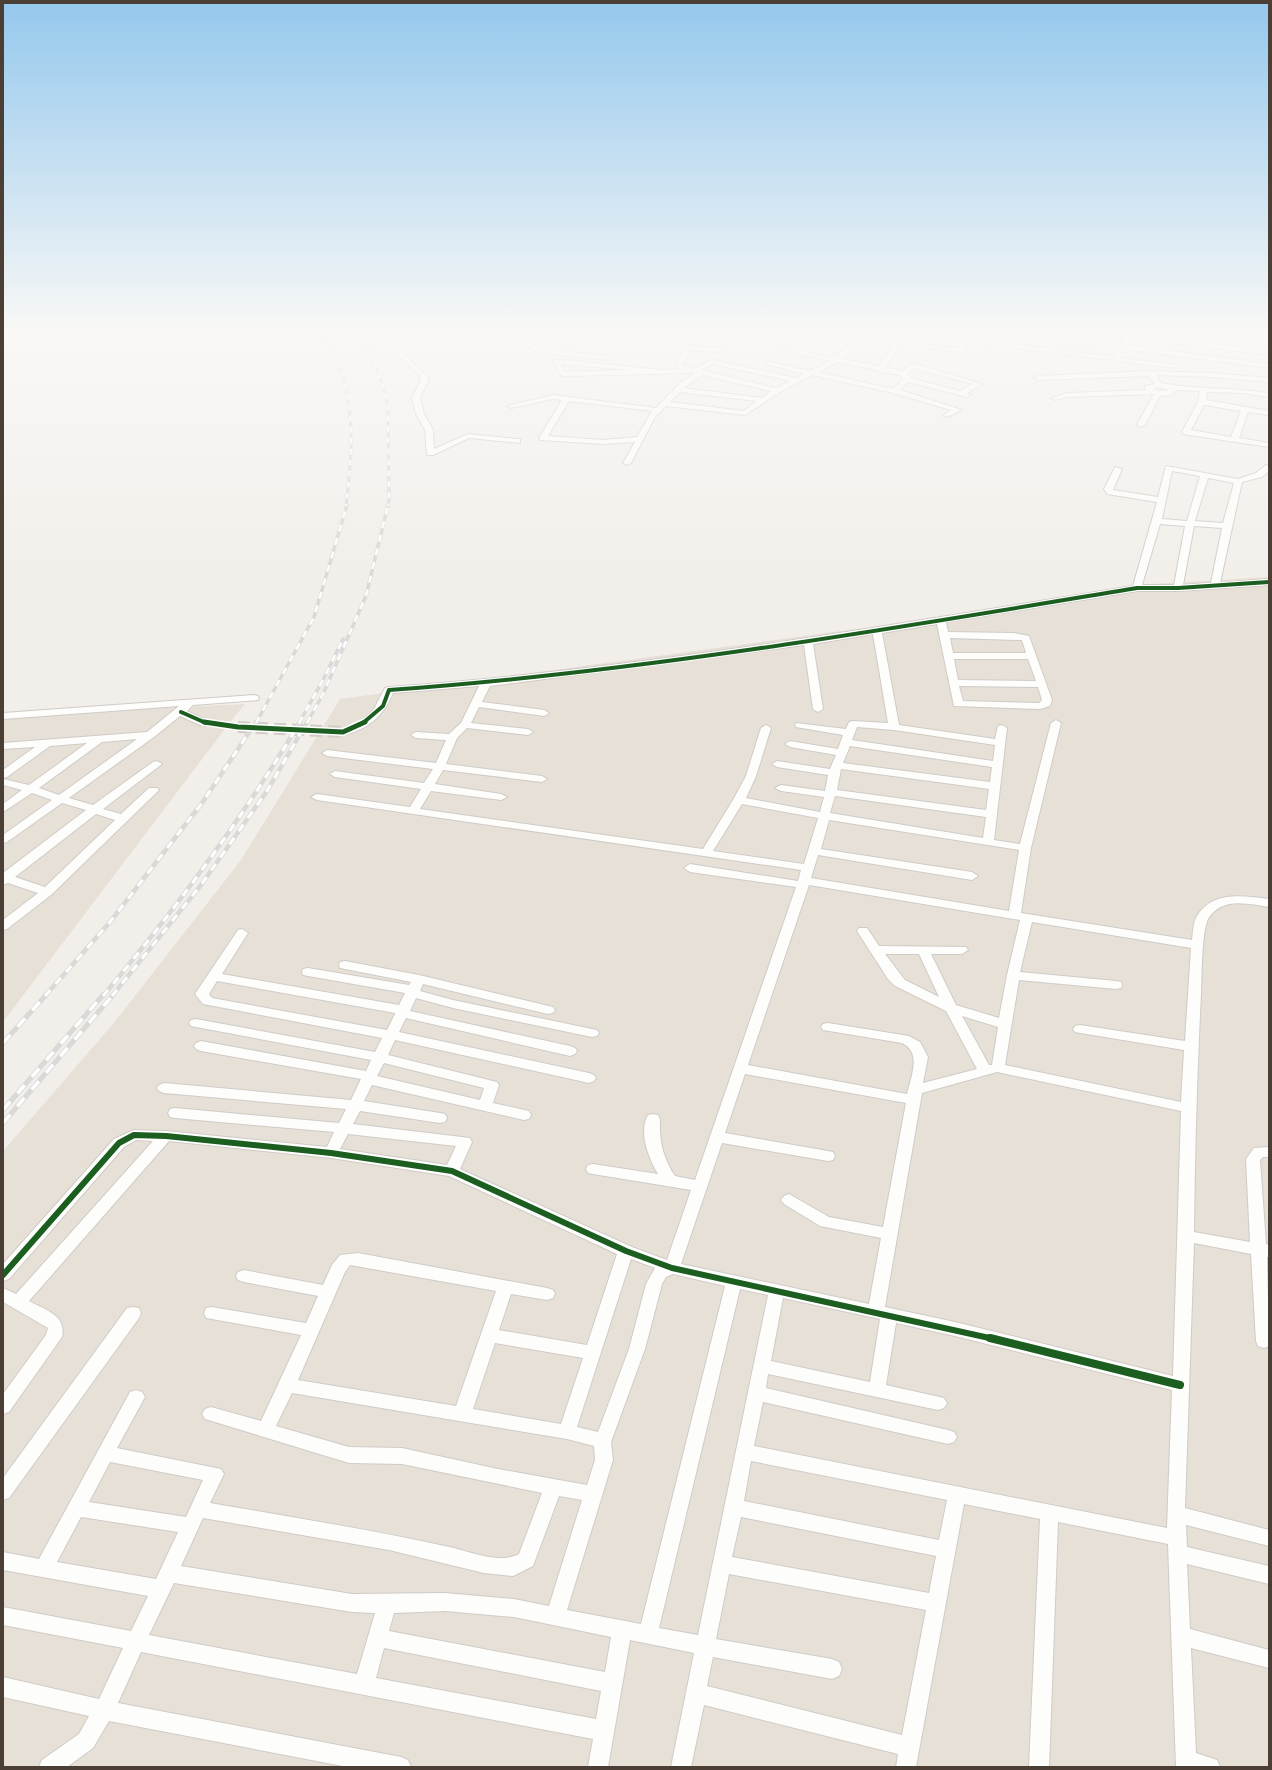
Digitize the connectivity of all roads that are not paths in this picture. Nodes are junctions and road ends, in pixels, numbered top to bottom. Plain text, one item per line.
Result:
1 (421, 416) edge
2 (557, 416) edge
3 (653, 416) edge
4 (1144, 416) edge
5 (1195, 416) edge
6 (1243, 416) edge
7 (1140, 425) dead end
8 (639, 439) junction
9 (1234, 440) junction
10 (517, 441) dead end
11 (1269, 445) edge
12 (627, 463) dead end
13 (1269, 467) edge
14 (1118, 469) dead end
15 (1205, 474) junction
16 (1238, 481) junction
17 (1162, 500) junction
18 (1157, 521) junction
19 (1190, 524) junction
20 (1227, 526) junction
21 (1269, 582) edge
22 (1215, 586) junction
23 (1137, 588) junction
24 (1178, 588) junction
25 (941, 619) junction
26 (877, 631) junction
27 (944, 635) junction
28 (808, 642) junction
29 (948, 656) junction
30 (1032, 656) junction
31 (486, 682) junction
32 (954, 683) junction
33 (1042, 684) junction
34 (254, 698) dead end
35 (190, 703) junction
36 (477, 704) junction
37 (818, 709) dead end
38 (180, 712) junction
39 (544, 713) dead end
40 (3, 716) edge
41 (1056, 723) dead end
42 (465, 725) junction
43 (800, 725) dead end
44 (238, 727) tunnel mouth
45 (894, 727) junction
46 (766, 728) dead end
47 (1002, 728) dead end
48 (343, 732) tunnel mouth
49 (528, 732) dead end
50 (150, 735) junction
51 (416, 735) dead end
52 (452, 737) junction
53 (100, 739) junction
54 (47, 743) junction
55 (845, 743) junction
56 (1000, 743) junction
57 (790, 744) dead end
58 (4, 747) edge
59 (327, 753) dead end
60 (157, 764) dead end
61 (777, 764) dead end
62 (998, 764) junction
63 (440, 766) junction
64 (836, 769) junction
65 (335, 774) dead end
66 (3, 775) edge
67 (542, 779) dead end
68 (3, 782) edge
69 (995, 786) junction
70 (427, 787) junction
71 (781, 788) dead end
72 (31, 789) junction
73 (153, 790) dead end
74 (830, 794) junction
75 (317, 797) dead end
76 (501, 797) dead end
77 (60, 798) junction
78 (739, 800) junction
79 (3, 809) edge
80 (95, 809) junction
81 (414, 810) junction
82 (992, 814) junction
83 (825, 816) junction
84 (124, 819) junction
85 (3, 840) edge
86 (988, 843) junction
87 (1025, 848) junction
88 (814, 851) junction
89 (706, 853) junction
90 (690, 868) dead end
91 (972, 876) dead end
92 (805, 878) junction
93 (4, 879) edge
94 (47, 892) junction
95 (1269, 903) edge
96 (1021, 916) junction
97 (3, 926) edge
98 (863, 931) dead end
99 (242, 933) dead end
100 (1197, 945) junction
101 (876, 950) junction
102 (922, 950) junction
103 (962, 950) dead end
104 (345, 965) dead end
105 (308, 972) dead end
106 (1012, 975) junction
107 (213, 976) junction
108 (1116, 985) dead end
109 (414, 987) junction
110 (951, 1008) junction
111 (548, 1010) dead end
112 (402, 1012) junction
113 (196, 1022) dead end
114 (1004, 1024) junction
115 (828, 1027) dead end
116 (1080, 1029) dead end
117 (592, 1033) dead end
118 (390, 1035) junction
119 (201, 1046) dead end
120 (1191, 1047) junction
121 (570, 1051) dead end
122 (379, 1057) junction
123 (740, 1068) junction
124 (992, 1070) junction
125 (369, 1078) junction
126 (589, 1078) dead end
127 (164, 1088) dead end
128 (914, 1095) junction
129 (355, 1105) junction
130 (485, 1105) junction
131 (1188, 1108) junction
132 (175, 1113) dead end
133 (524, 1115) dead end
134 (440, 1118) dead end
135 (653, 1119) dead end
136 (343, 1128) junction
137 (166, 1136) junction
138 (717, 1137) junction
139 (1269, 1152) edge
140 (331, 1153) junction
141 (828, 1156) dead end
142 (593, 1169) dead end
143 (452, 1171) junction
144 (670, 1181) junction
145 (701, 1186) junction
146 (788, 1200) dead end
147 (890, 1234) junction
148 (1186, 1236) junction
149 (1264, 1250) edge
150 (626, 1251) junction
151 (672, 1268) junction
152 (3, 1275) edge
153 (244, 1276) dead end
154 (734, 1281) junction
155 (506, 1286) junction
156 (776, 1290) junction
157 (328, 1292) junction
158 (3, 1294) edge
159 (547, 1294) dead end
160 (18, 1302) junction
161 (1265, 1303) edge
162 (133, 1313) dead end
163 (212, 1313) dead end
164 (883, 1314) junction
165 (311, 1330) junction
166 (489, 1335) junction
167 (1264, 1341) dead end
168 (594, 1353) junction
169 (761, 1366) junction
170 (287, 1385) junction
171 (1180, 1385) junction
172 (877, 1390) junction
173 (756, 1392) junction
174 (136, 1397) dead end
175 (938, 1402) dead end
176 (3, 1407) edge
177 (212, 1414) dead end
178 (462, 1414) junction
179 (265, 1430) junction
180 (567, 1432) junction
181 (948, 1437) dead end
182 (602, 1441) junction
183 (744, 1452) junction
184 (106, 1454) junction
185 (554, 1486) junction
186 (3, 1492) edge
187 (593, 1494) junction
188 (957, 1494) junction
189 (733, 1507) junction
190 (76, 1508) junction
191 (198, 1509) junction
192 (1049, 1512) junction
193 (1176, 1514) junction
194 (190, 1526) junction
195 (1269, 1538) edge
196 (1177, 1545) junction
197 (946, 1550) junction
198 (3, 1561) edge
199 (722, 1564) junction
200 (44, 1568) junction
201 (1269, 1575) edge
202 (164, 1581) junction
203 (936, 1603) junction
204 (387, 1604) junction
205 (556, 1615) junction
206 (3, 1616) edge
207 (622, 1629) junction
208 (648, 1635) junction
209 (1181, 1636) junction
210 (378, 1638) junction
211 (135, 1641) junction
212 (704, 1646) junction
213 (1269, 1659) edge
214 (832, 1669) dead end
215 (612, 1683) junction
216 (364, 1685) junction
217 (3, 1687) edge
218 (695, 1693) junction
219 (104, 1710) junction
220 (604, 1731) junction
221 (910, 1747) junction
222 (1186, 1764) edge
223 (49, 1767) edge
224 (401, 1767) edge
225 (598, 1767) edge
226 (681, 1767) edge
227 (906, 1767) edge
228 (1039, 1767) edge
229 (1210, 1767) edge

1 - 10 street
2 - 8 street
3 - 8 street
4 - 7 street
5 - 9 street
6 - 9 street
8 - 12 street
9 - 11 street
13 - 16 street
14 - 17 street
15 - 16 street
15 - 17 street
15 - 19 street
16 - 20 street
17 - 18 street
18 - 19 street
18 - 23 street
19 - 20 street
19 - 24 street
20 - 22 street
21 - 22 street
22 - 24 street
23 - 24 street
23 - 25 street
25 - 26 street
25 - 27 street
26 - 28 street
26 - 45 street
27 - 29 street
27 - 30 street
28 - 31 street
28 - 37 street
29 - 30 street
29 - 32 street
30 - 33 street
31 - 36 street
31 - 48 street
32 - 33 street
32 - 33 street
34 - 35 street
35 - 38 street
35 - 40 street
36 - 39 street
36 - 42 street
38 - 44 street
38 - 50 street
41 - 87 street
42 - 49 street
42 - 52 street
43 - 55 street
45 - 55 street
45 - 56 street
46 - 78 street
47 - 56 street
50 - 53 street
50 - 77 street
51 - 52 street
52 - 63 street
53 - 54 street
53 - 72 street
54 - 58 street
54 - 66 street
55 - 57 street
55 - 62 street
55 - 64 street
56 - 62 street
59 - 63 street
60 - 80 street
61 - 64 street
62 - 69 street
63 - 67 street
63 - 70 street
64 - 69 street
64 - 74 street
65 - 70 street
68 - 72 street
69 - 82 street
70 - 76 street
70 - 81 street
71 - 74 street
72 - 77 street
72 - 79 street
73 - 84 street
74 - 82 street
74 - 83 street
75 - 81 street
77 - 80 street
77 - 85 street
78 - 83 street
78 - 89 street
80 - 84 street
80 - 93 street
81 - 89 street
82 - 86 street
83 - 86 street
83 - 88 street
84 - 94 street
86 - 87 street
87 - 96 street
88 - 91 street
88 - 92 street
89 - 92 street
90 - 92 street
92 - 96 street
92 - 123 street
93 - 94 street
94 - 97 street
95 - 100 street
96 - 100 street
96 - 106 street
98 - 101 street
99 - 107 street
100 - 120 street
101 - 102 street
101 - 110 street
102 - 103 street
102 - 110 street
104 - 109 street
105 - 109 street
106 - 108 street
106 - 114 street
107 - 112 street
107 - 118 street
109 - 111 street
109 - 112 street
109 - 117 street
110 - 114 street
110 - 124 street
112 - 118 street
112 - 121 street
113 - 122 street
114 - 124 street
115 - 128 street
116 - 120 street
118 - 122 street
118 - 126 street
119 - 125 street
120 - 131 street
122 - 125 street
122 - 130 street
123 - 128 street
123 - 138 street
124 - 128 street
124 - 131 street
125 - 129 street
125 - 130 street
127 - 129 street
128 - 147 street
129 - 134 street
129 - 136 street
130 - 133 street
131 - 148 street
132 - 136 street
135 - 144 street
136 - 140 street
136 - 143 street
137 - 140 street
137 - 152 street
137 - 160 street
138 - 141 street
138 - 145 street
139 - 149 street
140 - 143 street
142 - 144 street
143 - 150 street
144 - 145 street
145 - 151 street
146 - 147 street
147 - 164 street
148 - 149 street
148 - 171 street
149 - 161 street
150 - 151 street
150 - 168 street
151 - 154 street
151 - 182 street
153 - 157 street
154 - 156 street
154 - 208 street
155 - 157 street
155 - 159 street
155 - 166 street
156 - 164 street
156 - 169 street
157 - 165 street
158 - 160 street
160 - 176 street
161 - 167 street
162 - 186 street
163 - 165 street
164 - 171 street
164 - 172 street
165 - 170 street
166 - 168 street
166 - 178 street
168 - 180 street
169 - 172 street
169 - 173 street
170 - 178 street
170 - 179 street
171 - 193 street
172 - 175 street
173 - 181 street
173 - 183 street
174 - 184 street
177 - 179 street
178 - 180 street
179 - 185 street
180 - 182 street
182 - 187 street
183 - 188 street
183 - 189 street
184 - 190 street
184 - 191 street
185 - 187 street
185 - 191 street
187 - 205 street
188 - 192 street
188 - 197 street
189 - 197 street
189 - 199 street
190 - 194 street
190 - 200 street
191 - 194 street
192 - 196 street
192 - 228 street
193 - 195 street
193 - 196 street
194 - 202 street
196 - 201 street
196 - 209 street
197 - 203 street
198 - 200 street
199 - 203 street
199 - 212 street
200 - 202 street
202 - 204 street
202 - 211 street
203 - 221 street
204 - 205 street
204 - 210 street
205 - 207 street
206 - 211 street
207 - 208 street
207 - 215 street
208 - 212 street
209 - 213 street
209 - 222 street
210 - 215 street
210 - 216 street
211 - 216 street
211 - 219 street
212 - 214 street
212 - 218 street
215 - 220 street
216 - 220 street
217 - 219 street
218 - 221 street
218 - 226 street
219 - 223 street
219 - 224 street
220 - 225 street
221 - 227 street
222 - 229 street

